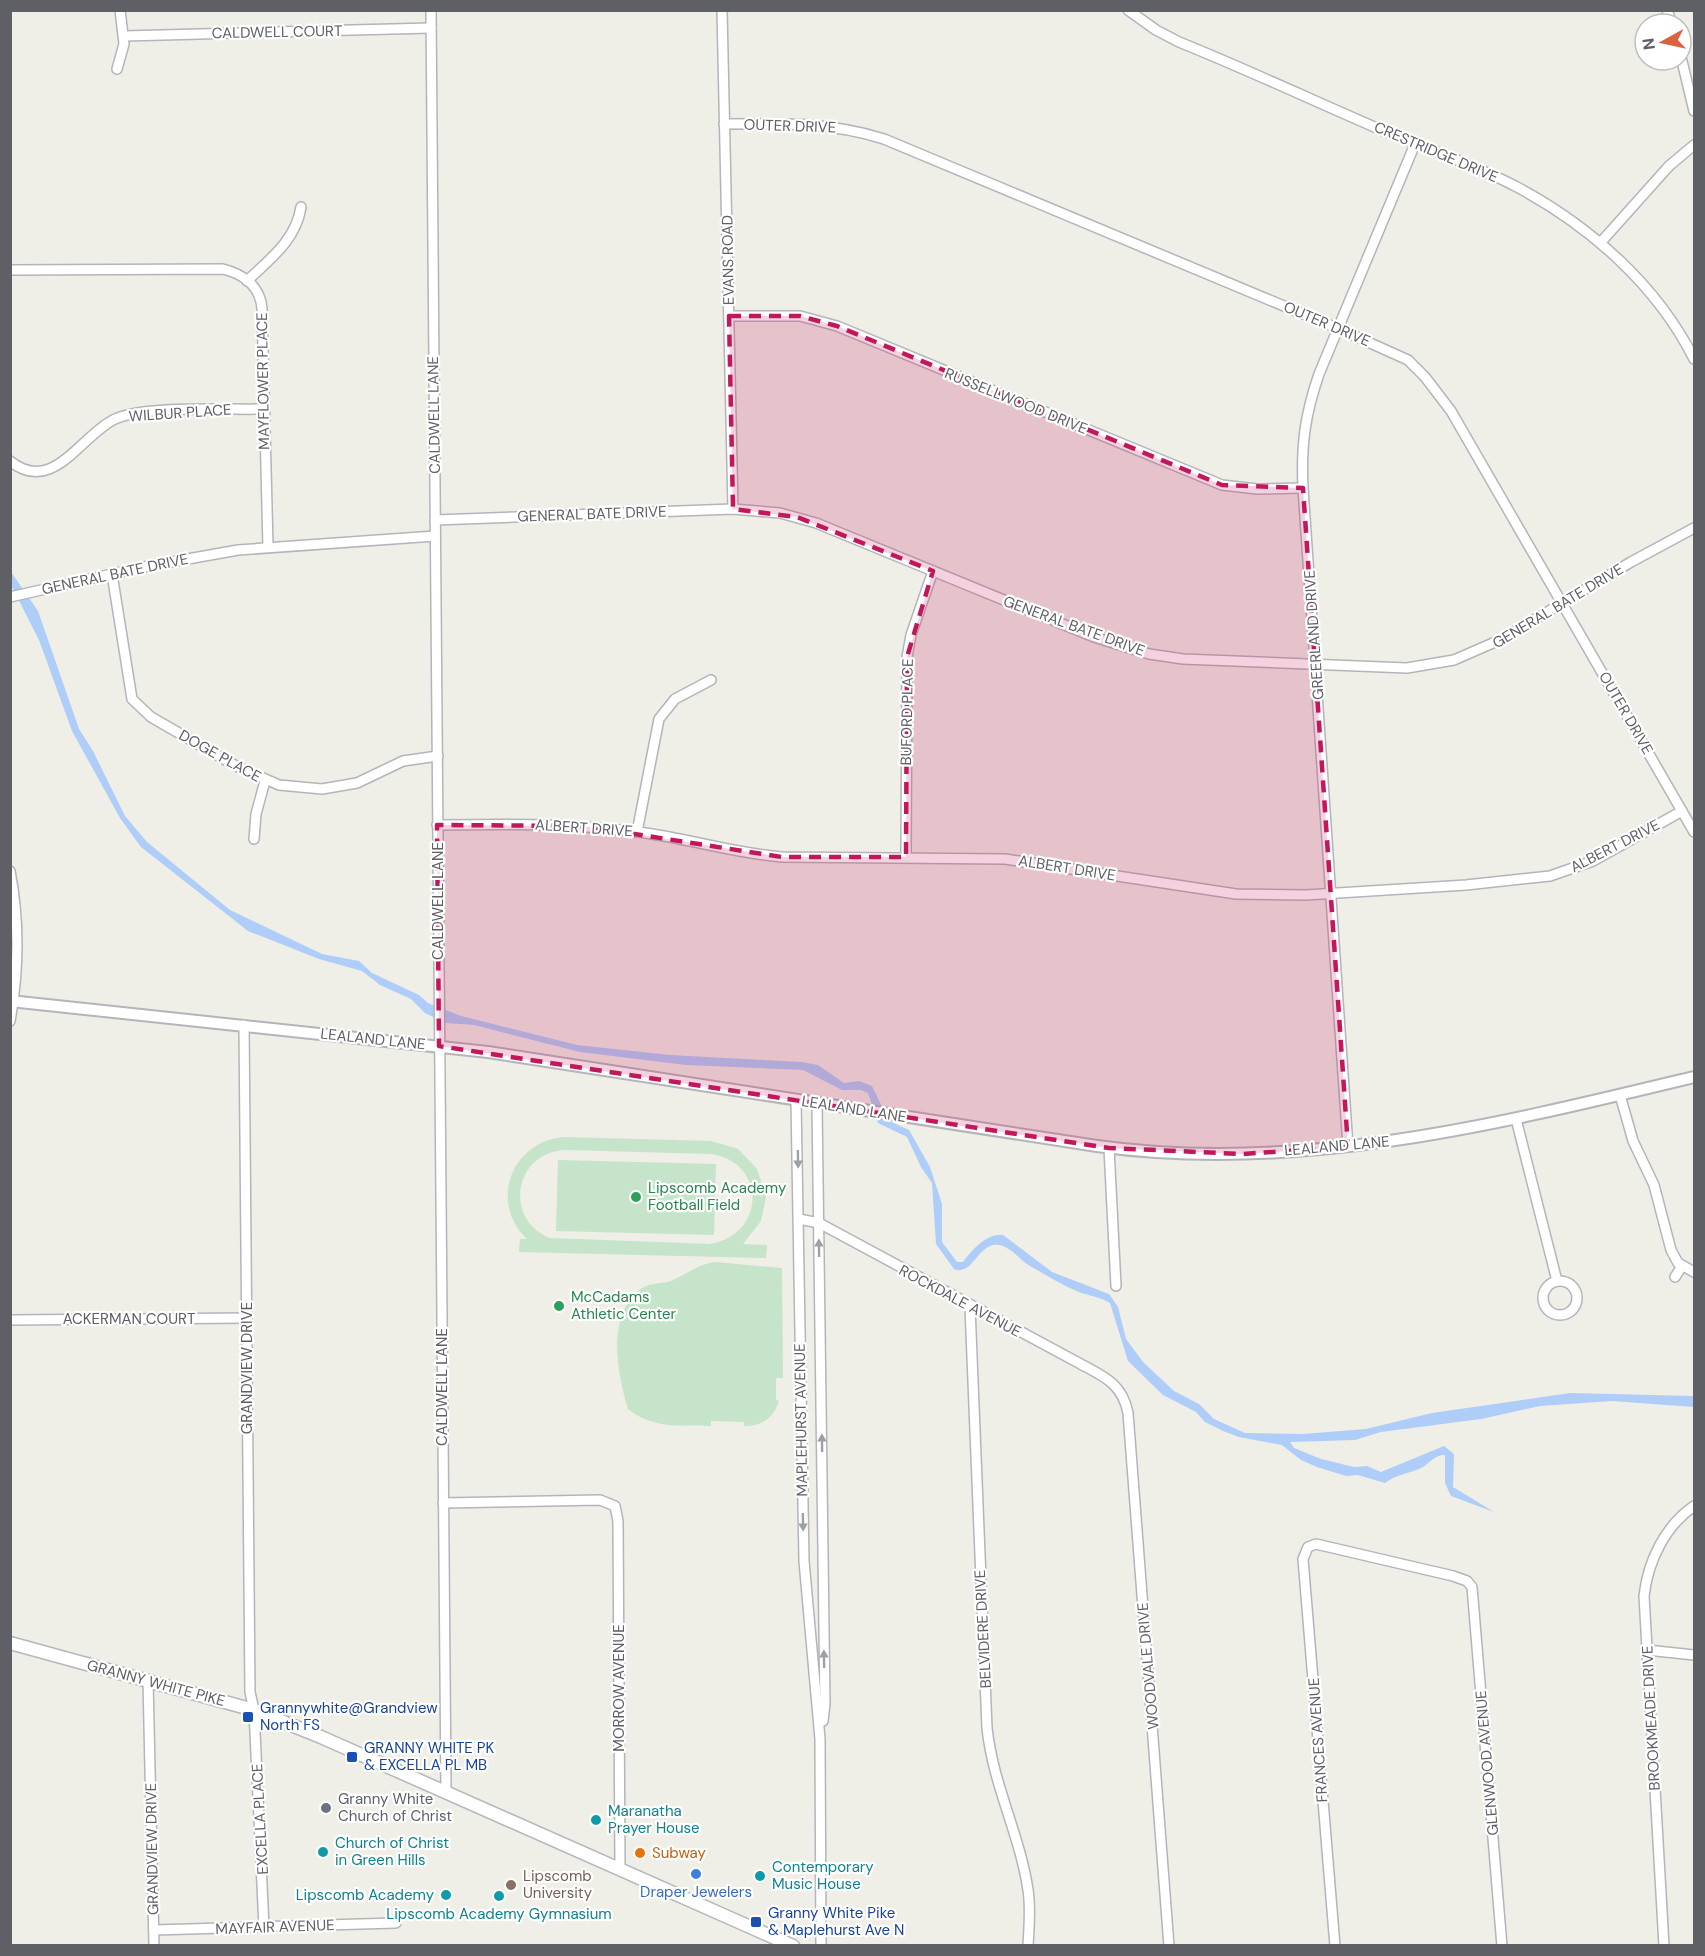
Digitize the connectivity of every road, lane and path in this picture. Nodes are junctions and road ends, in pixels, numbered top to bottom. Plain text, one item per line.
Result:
1 (120, 10) edge
2 (430, 10) edge
3 (722, 10) edge
4 (1128, 10) edge
5 (431, 28) junction
6 (124, 36) junction
7 (117, 69) dead end
8 (1685, 72) edge
9 (1695, 111) edge
10 (724, 124) junction
11 (1415, 144) junction
12 (1695, 145) edge
13 (301, 207) dead end
14 (1601, 242) junction
15 (10, 270) edge
16 (247, 280) junction
17 (729, 316) junction
18 (1339, 329) junction
19 (1695, 359) edge
20 (263, 409) junction
21 (10, 461) edge
22 (1303, 488) junction
23 (733, 509) junction
24 (435, 520) junction
25 (1695, 528) edge
26 (435, 536) junction
27 (267, 547) junction
28 (933, 571) junction
29 (112, 574) junction
30 (11, 597) edge
31 (1563, 604) junction
32 (1315, 665) junction
33 (711, 680) dead end
34 (438, 756) junction
35 (265, 781) junction
36 (1682, 811) junction
37 (437, 825) junction
38 (637, 832) junction
39 (1695, 832) edge
40 (254, 839) dead end
41 (906, 856) junction
42 (10, 871) edge
43 (1331, 893) junction
44 (12, 1001) edge
45 (10, 1022) edge
46 (244, 1025) junction
47 (438, 1046) junction
48 (1695, 1077) edge
49 (1620, 1095) junction
50 (796, 1101) junction
51 (817, 1104) junction
52 (1516, 1119) junction
53 (1348, 1147) junction
54 (1109, 1148) junction
55 (800, 1219) junction
56 (819, 1223) junction
57 (1682, 1266) junction
58 (1695, 1272) edge
59 (1675, 1277) dead end
60 (1557, 1281) dead end
61 (1116, 1286) dead end
62 (970, 1307) junction
63 (247, 1318) junction
64 (10, 1320) edge
65 (1118, 1388) joint
66 (443, 1503) junction
67 (1695, 1506) edge
68 (1469, 1582) joint
69 (10, 1643) edge
70 (1647, 1650) junction
71 (1695, 1655) edge
72 (148, 1680) junction
73 (254, 1710) junction
74 (820, 1738) junction
75 (446, 1791) junction
76 (620, 1870) junction
77 (396, 1923) dead end
78 (264, 1928) junction
79 (154, 1930) junction
80 (154, 1946) edge
81 (793, 1946) edge
82 (821, 1946) edge
83 (1028, 1946) edge
84 (1169, 1946) edge
85 (1335, 1946) edge
86 (1502, 1946) edge
87 (1664, 1946) edge

1 - 6 street
2 - 5 street, CALDWELL LANE
3 - 10 street, EVANS ROAD
4 - 11 street, CRESTRIDGE DRIVE
5 - 6 street, CALDWELL COURT
5 - 24 street, CALDWELL LANE
6 - 7 street
8 - 9 street
10 - 17 street, EVANS ROAD
10 - 18 street, OUTER DRIVE
11 - 14 street, CRESTRIDGE DRIVE
11 - 18 street, GREERLAND DRIVE
12 - 14 street
13 - 16 street
14 - 19 street, CRESTRIDGE DRIVE
15 - 16 street
16 - 20 street, MAYFLOWER PLACE
17 - 22 street, RUSSELLWOOD DRIVE
17 - 23 street, EVANS ROAD
18 - 22 street, GREERLAND DRIVE
18 - 31 street, OUTER DRIVE
20 - 21 street, WILBUR PLACE
20 - 27 street, MAYFLOWER PLACE
22 - 32 street, GREERLAND DRIVE
23 - 24 street, GENERAL BATE DRIVE
23 - 28 street, GENERAL BATE DRIVE
24 - 26 street, CALDWELL LANE
25 - 31 street, GENERAL BATE DRIVE
26 - 27 street, GENERAL BATE DRIVE
26 - 34 street, CALDWELL LANE
27 - 29 street, GENERAL BATE DRIVE
28 - 32 street, GENERAL BATE DRIVE
28 - 41 street, BUFORD PLACE
29 - 30 street, GENERAL BATE DRIVE
29 - 35 street, DOGE PLACE
31 - 32 street, GENERAL BATE DRIVE
31 - 36 street, OUTER DRIVE
32 - 43 street, GREERLAND DRIVE
33 - 38 street
34 - 35 street, DOGE PLACE
34 - 37 street, CALDWELL LANE
35 - 40 street
36 - 39 street, OUTER DRIVE
36 - 43 street, ALBERT DRIVE
37 - 38 street, ALBERT DRIVE
37 - 47 street, CALDWELL LANE
38 - 41 street, ALBERT DRIVE
41 - 43 street, ALBERT DRIVE
42 - 44 street
43 - 53 street, GREERLAND DRIVE
44 - 45 street
44 - 46 street, LEALAND LANE
46 - 47 street, LEALAND LANE
46 - 63 street, GRANDVIEW DRIVE
47 - 50 street, LEALAND LANE
47 - 66 street, CALDWELL LANE
48 - 49 street, LEALAND LANE
49 - 52 street, LEALAND LANE
49 - 57 street
50 - 51 street, LEALAND LANE
50 -> 55 street, MAPLEHURST AVENUE
51 - 54 street, LEALAND LANE
51 - 56 street, MAPLEHURST AVENUE
52 - 53 street, LEALAND LANE
52 - 60 street
53 - 54 street, LEALAND LANE
54 - 61 street
55 - 56 street, ROCKDALE AVENUE
55 -> 74 street, MAPLEHURST AVENUE
56 - 62 street, ROCKDALE AVENUE
74 -> 56 street, MAPLEHURST AVENUE
57 - 58 street
57 - 59 street
62 - 65 street, ROCKDALE AVENUE
62 - 83 street, BELVIDERE DRIVE
63 - 64 street, ACKERMAN COURT
63 - 73 street, GRANDVIEW DRIVE
65 - 84 street, WOODVALE DRIVE
66 - 75 street, CALDWELL LANE
66 - 76 street, MORROW AVENUE
67 - 70 street, BROOKMEADE DRIVE
68 - 85 street, FRANCES AVENUE
68 - 86 street, GLENWOOD AVENUE
69 - 72 main road, GRANNY WHITE PIKE
70 - 71 street
70 - 87 street, BROOKMEADE DRIVE
72 - 73 main road, GRANNY WHITE PIKE
72 - 79 street, GRANDVIEW DRIVE
73 - 75 main road, GRANNY WHITE PIKE
73 - 78 street, EXCELLA PLACE
74 - 82 street, MAPLEHURST AVENUE
75 - 76 main road, GRANNY WHITE PIKE
76 - 81 main road, GRANNY WHITE PIKE
77 - 78 street, MAYFAIR AVENUE
78 - 79 street, MAYFAIR AVENUE
79 - 80 street, GRANDVIEW DRIVE

